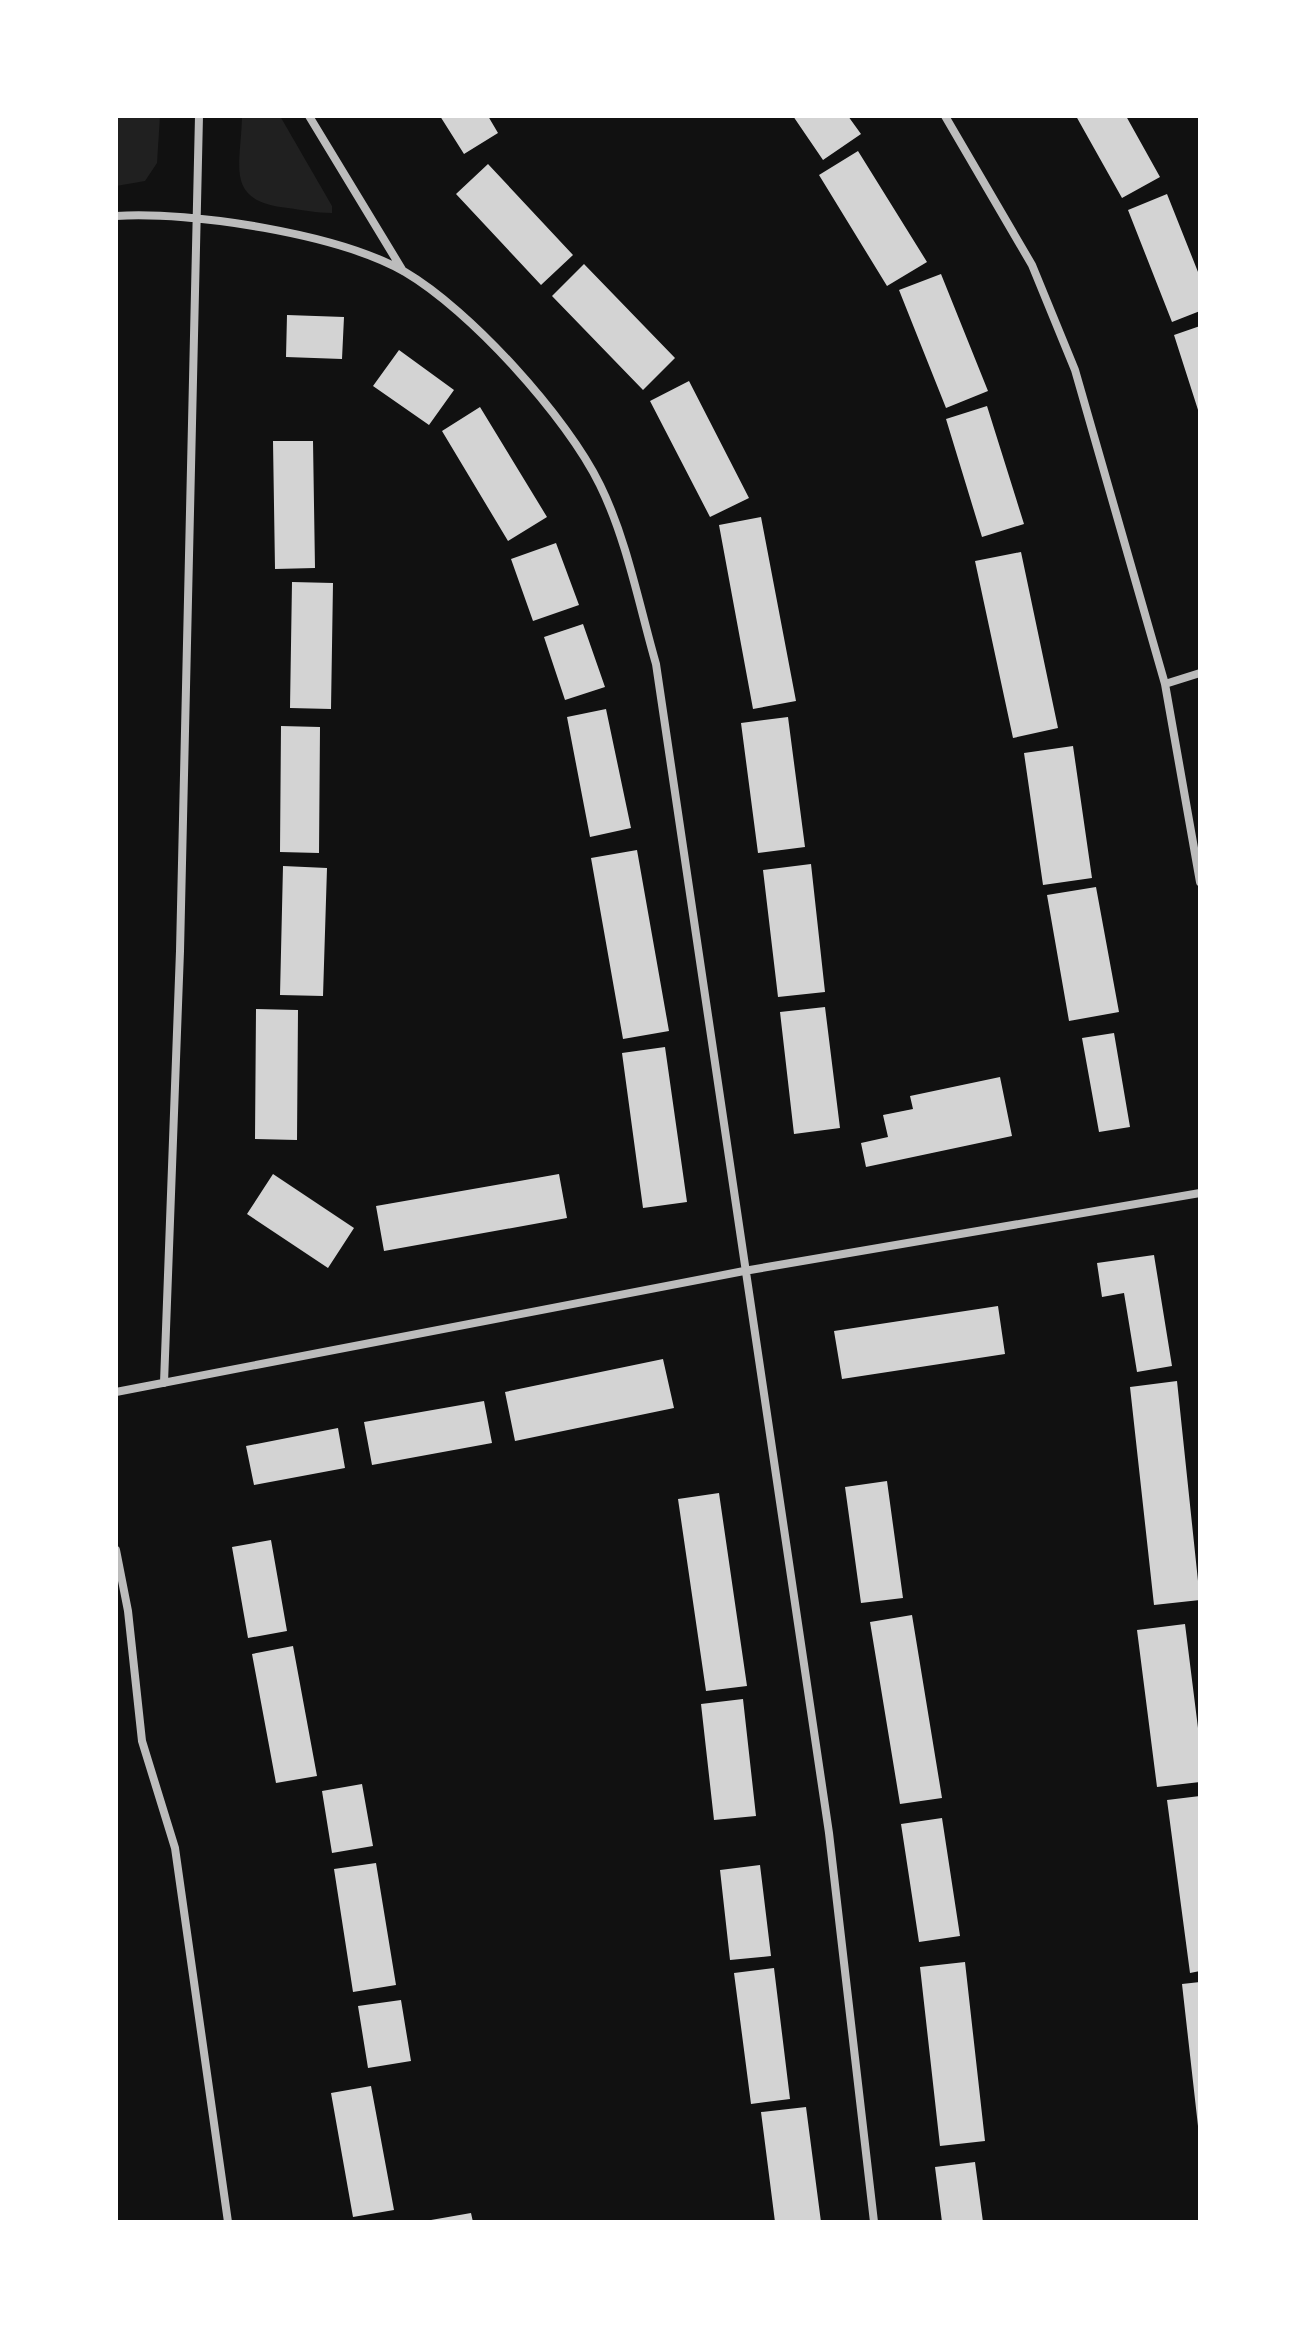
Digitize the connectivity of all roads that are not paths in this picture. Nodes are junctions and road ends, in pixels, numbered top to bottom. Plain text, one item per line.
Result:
1 (199, 116) edge
2 (309, 116) edge
3 (945, 116) edge
4 (116, 216) edge
5 (197, 219) junction
6 (403, 271) junction
7 (1200, 673) edge
8 (1165, 684) junction
9 (1200, 882) edge
10 (1200, 1193) edge
11 (744, 1271) junction
12 (164, 1383) junction
13 (116, 1392) edge
14 (116, 1550) edge
15 (228, 2222) edge
16 (874, 2222) edge

1 - 5 street
2 - 6 street
3 - 8 street
4 - 5 street
5 - 6 street
5 - 12 street
6 - 11 street
7 - 8 street
8 - 9 street
10 - 11 street
11 - 12 street
11 - 16 street
12 - 13 street
14 - 15 street

